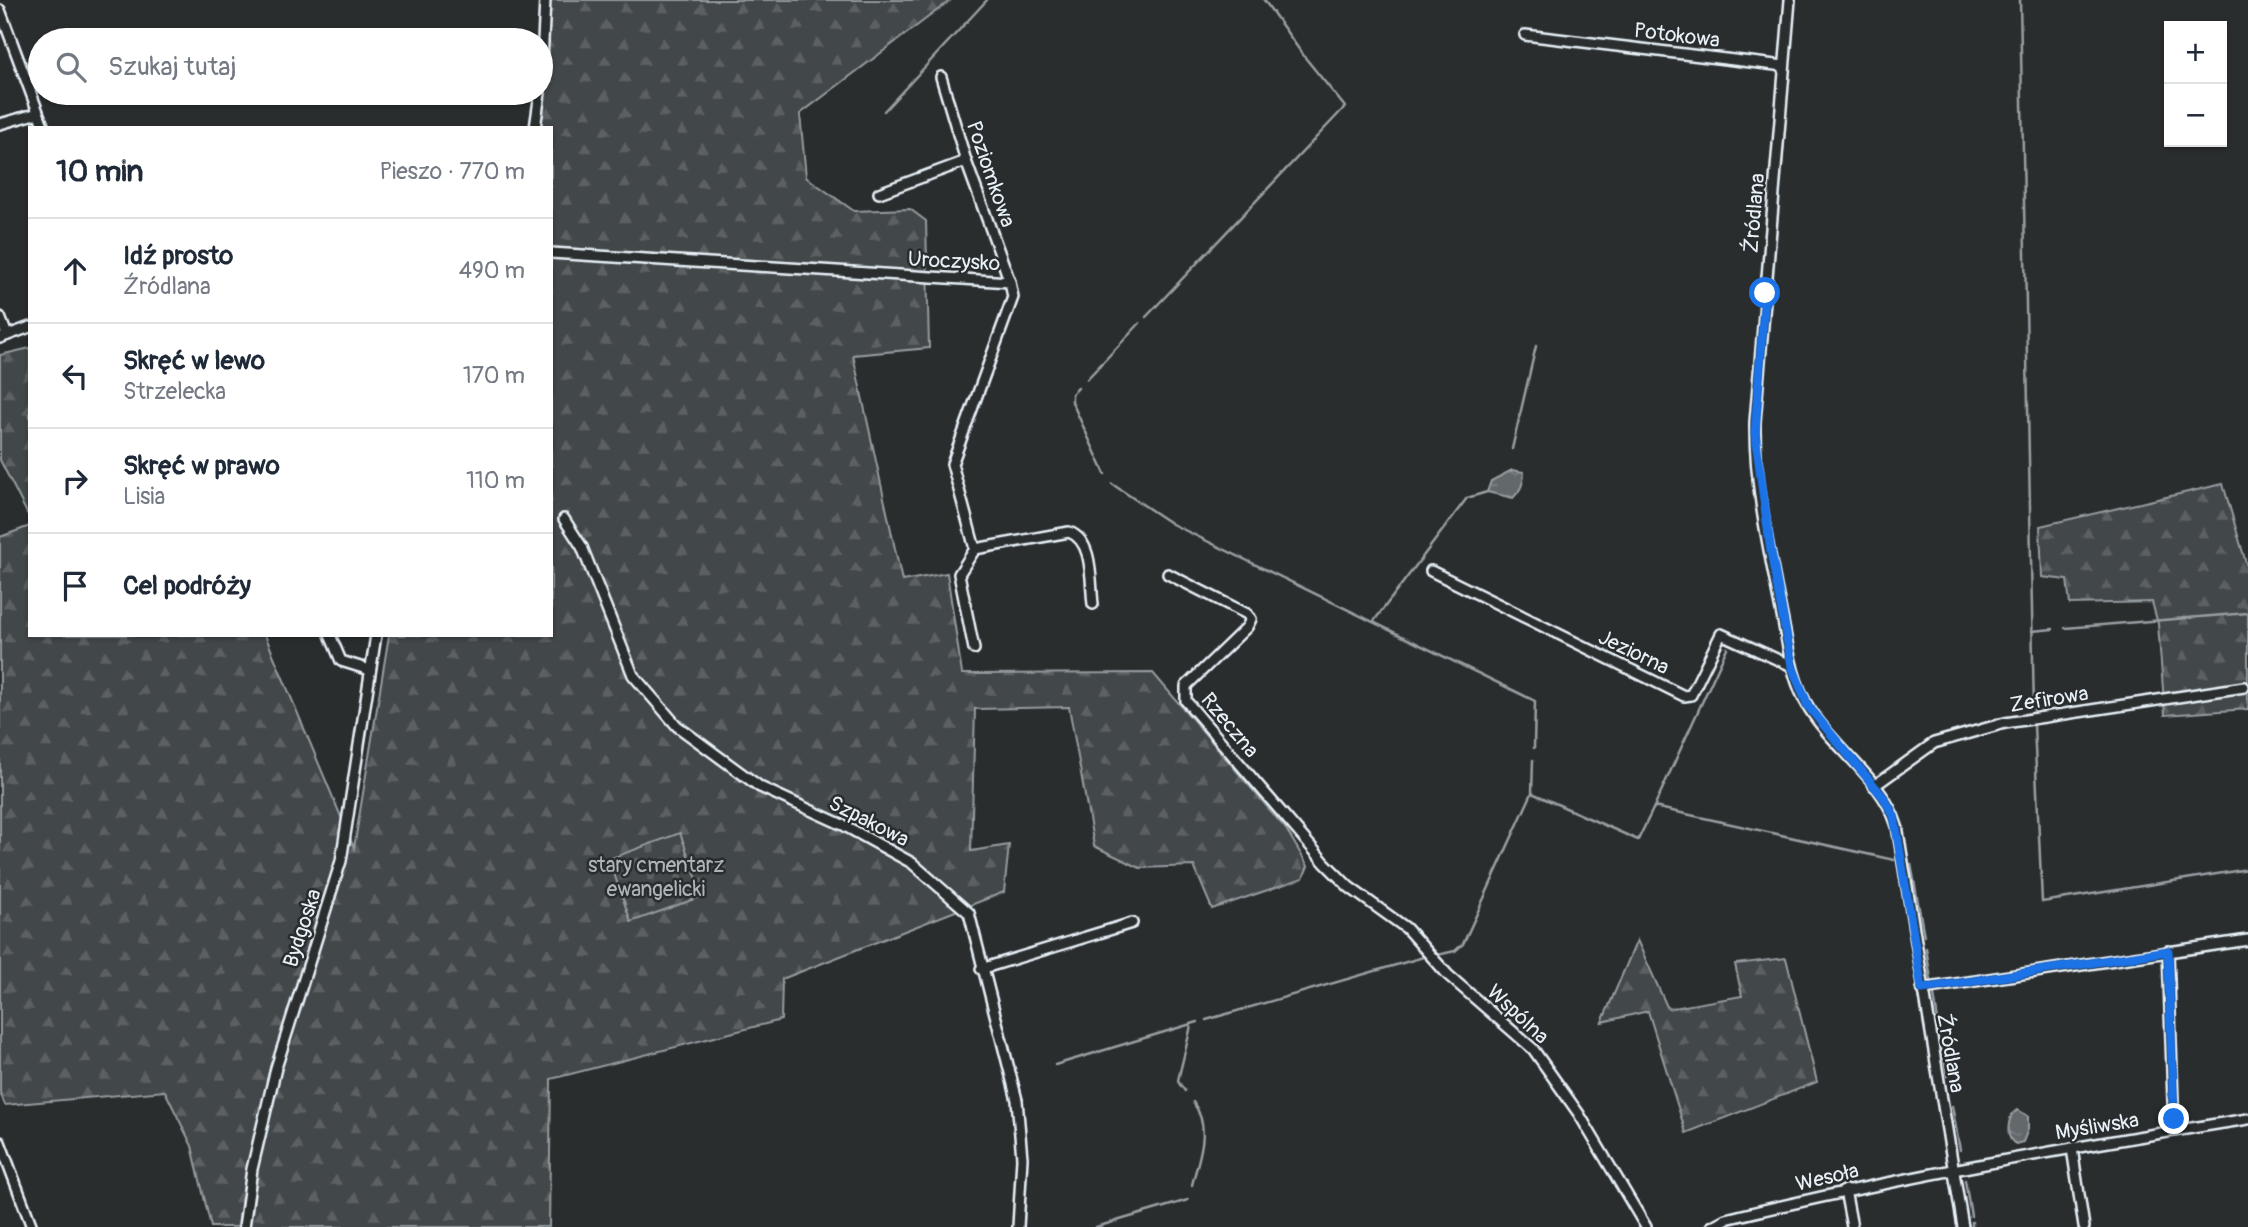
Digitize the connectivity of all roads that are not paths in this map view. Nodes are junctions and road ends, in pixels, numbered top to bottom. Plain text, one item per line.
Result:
1 (545, 0) edge
2 (1790, 0) edge
3 (0, 10) edge
4 (544, 28) edge
5 (1525, 35) dead end
6 (1784, 66) junction
7 (940, 76) dead end
8 (28, 86) edge
9 (35, 105) edge
10 (538, 105) edge
11 (38, 113) junction
12 (0, 124) edge
13 (43, 126) edge
14 (535, 126) edge
15 (966, 161) junction
16 (879, 193) dead end
17 (553, 253) edge
18 (1010, 282) junction
19 (0, 317) edge
20 (28, 328) edge
21 (3, 336) edge
22 (564, 519) dead end
23 (975, 549) junction
24 (1431, 571) dead end
25 (1168, 574) dead end
26 (1093, 604) dead end
27 (331, 637) edge
28 (376, 637) edge
29 (974, 649) dead end
30 (1792, 666) junction
31 (370, 670) junction
32 (2244, 688) dead end
33 (1874, 786) junction
34 (1325, 863) joint
35 (1132, 923) dead end
36 (2248, 940) edge
37 (2168, 951) junction
38 (981, 969) junction
39 (1922, 989) junction
40 (2248, 1119) edge
41 (2174, 1131) junction
42 (0, 1142) edge
43 (2072, 1148) junction
44 (1953, 1168) junction
45 (1846, 1190) junction
46 (32, 1227) edge
47 (244, 1227) edge
48 (1018, 1227) edge
49 (1646, 1227) edge
50 (1711, 1227) edge
51 (1852, 1227) edge
52 (1963, 1227) edge
53 (2084, 1227) edge

1 - 4 street
2 - 6 street, Źródlana
3 - 8 street
5 - 6 street, Potokowa
6 - 30 street, Źródlana
7 - 15 street, Poziomkowa
9 - 11 street
10 - 14 street
11 - 12 street
11 - 13 street
15 - 16 street
15 - 18 street, Poziomkowa
17 - 18 street, Uroczysko
18 - 23 street, Uroczysko
19 - 21 street
20 - 21 street
22 - 38 street, Szpakowa
23 - 26 street
23 - 29 street
24 - 30 street, Jeziorna
25 - 34 street, Rzeczna
27 - 31 street
28 - 31 street, Bydgoska
30 - 33 street, Źródlana
31 - 47 street, Bydgoska
32 - 33 street, Zefirowa
33 - 39 street, Źródlana
34 - 49 street, Wspólna
35 - 38 street
36 - 37 street
37 - 39 street
37 - 41 street
38 - 48 street, Szpakowa
39 - 44 street, Źródlana
40 - 41 street, Myśliwska
41 - 43 street, Myśliwska
42 - 46 street
43 - 44 street, Myśliwska
43 - 53 street
44 - 45 street, Wesoła
44 - 52 street, Źródlana
45 - 50 street, Wesoła
45 - 51 street

